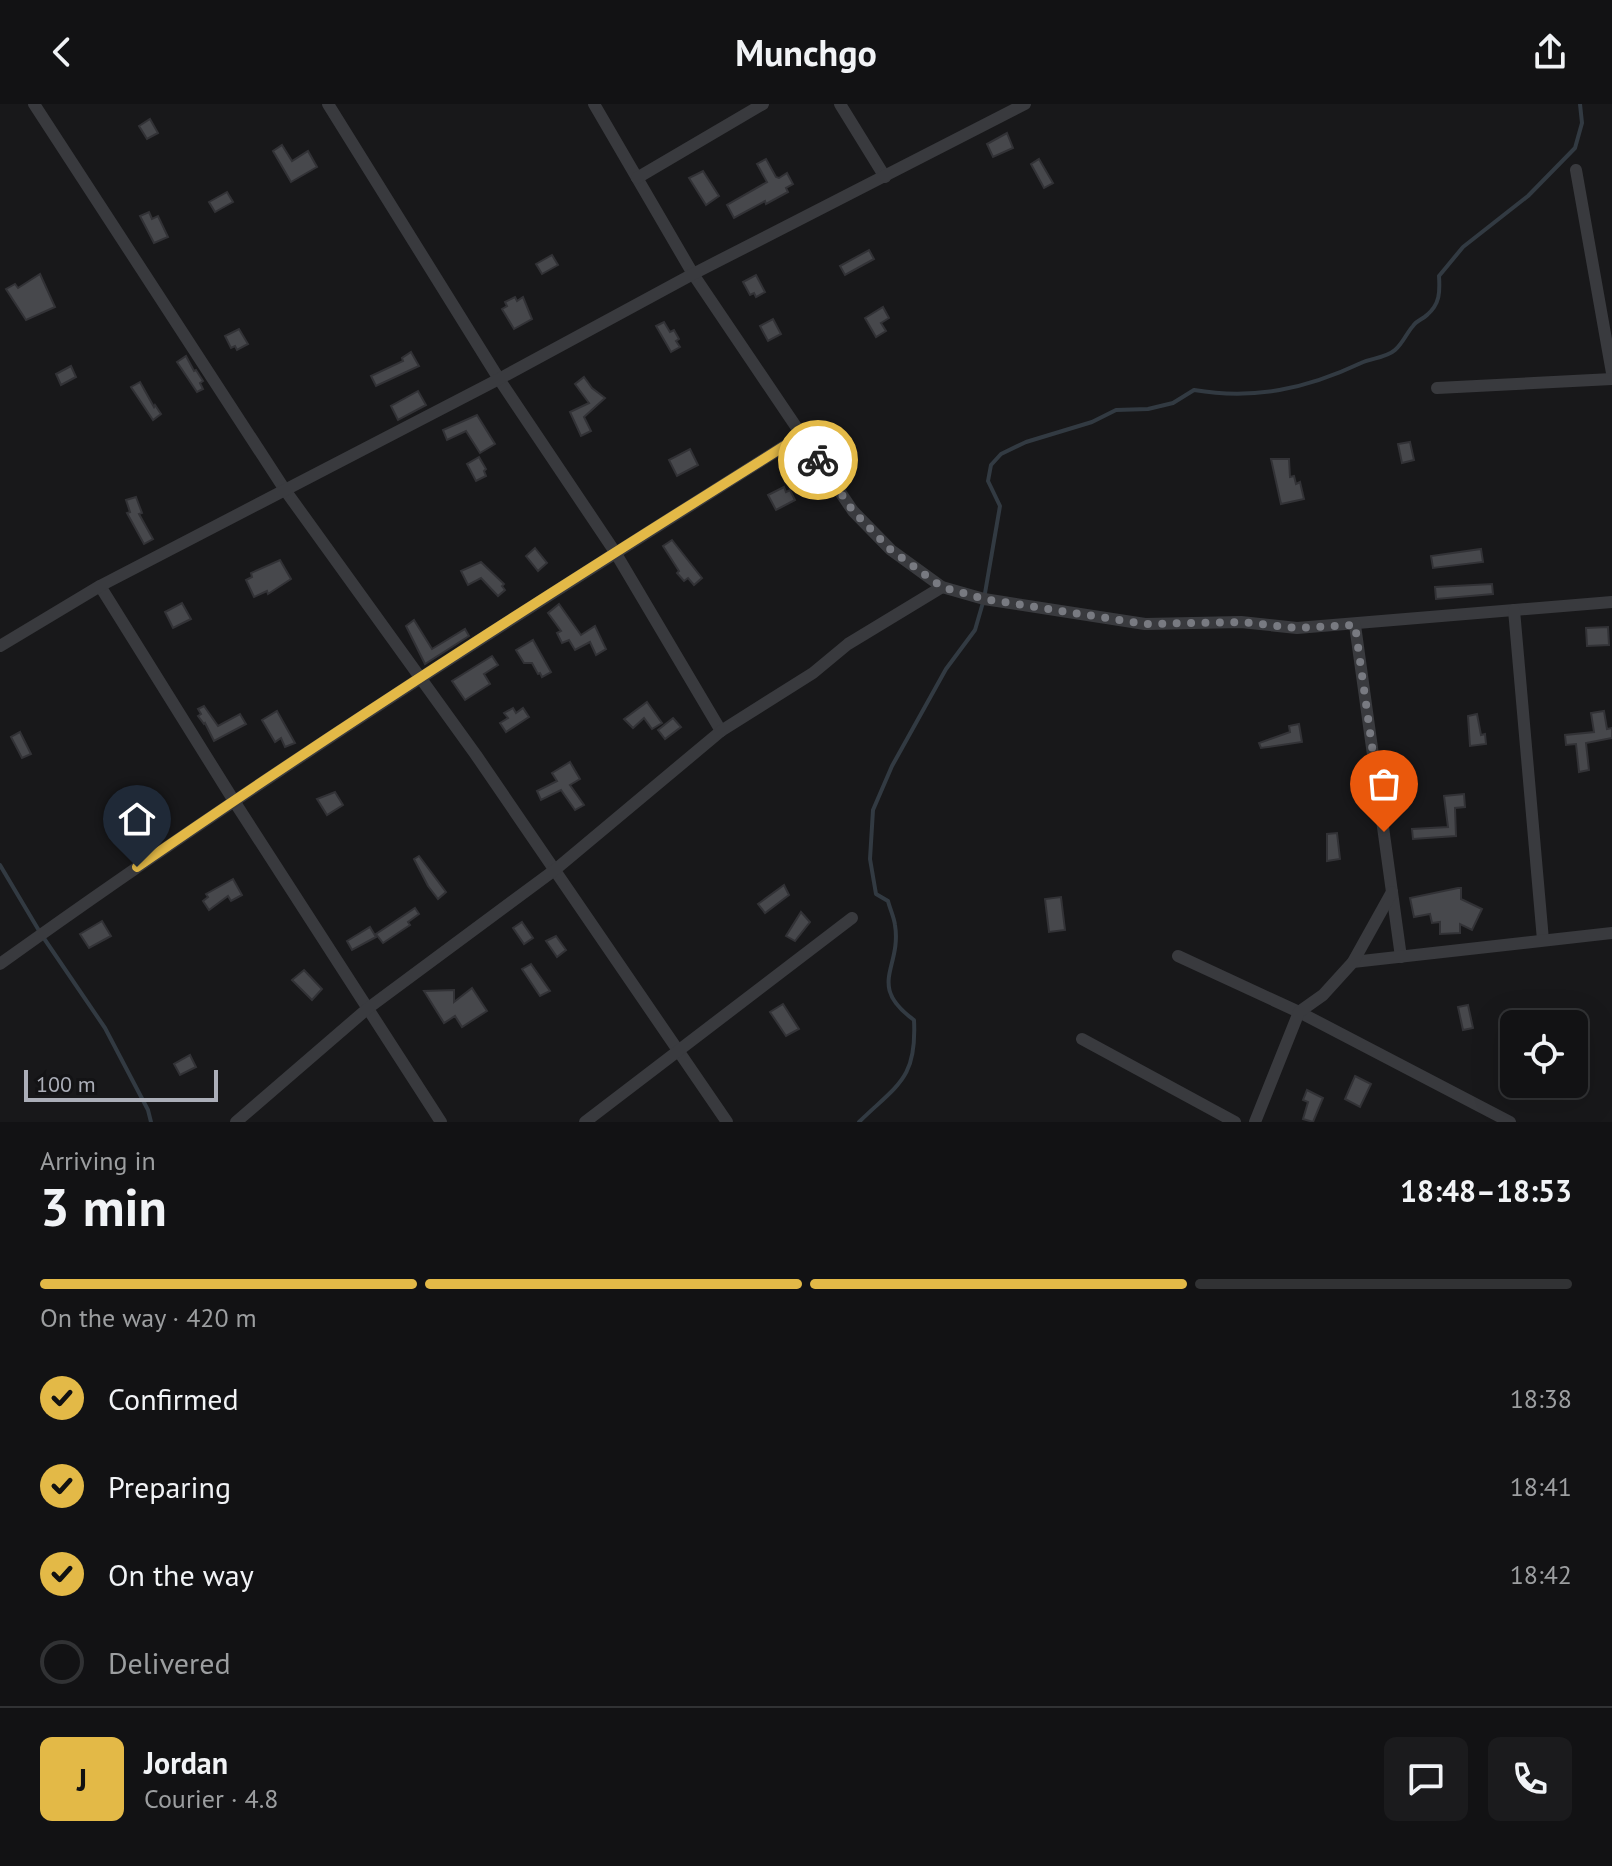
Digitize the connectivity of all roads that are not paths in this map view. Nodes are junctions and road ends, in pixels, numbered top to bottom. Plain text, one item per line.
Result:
1 (34, 104) edge
2 (328, 104) edge
3 (594, 104) edge
4 (763, 104) edge
5 (840, 104) edge
6 (1025, 104) edge
7 (1576, 170) dead end
8 (885, 177) junction
9 (637, 178) junction
10 (693, 274) junction
11 (1612, 373) edge
12 (499, 379) junction
13 (1612, 379) edge
14 (1437, 388) dead end
15 (802, 435) junction
16 (285, 490) junction
17 (615, 552) junction
18 (100, 586) junction
19 (942, 587) junction
20 (1612, 602) edge
21 (1514, 610) junction
22 (1355, 625) junction
23 (0, 646) edge
24 (421, 680) junction
25 (721, 731) junction
26 (234, 801) junction
27 (556, 869) junction
28 (1392, 892) junction
29 (852, 918) dead end
30 (1612, 933) edge
31 (1543, 940) junction
32 (1178, 956) dead end
33 (1401, 957) junction
34 (1353, 962) junction
35 (0, 964) edge
36 (367, 1009) junction
37 (1299, 1012) junction
38 (1082, 1039) dead end
39 (679, 1050) junction
40 (236, 1122) edge
41 (441, 1122) edge
42 (585, 1122) edge
43 (727, 1122) edge
44 (1235, 1122) edge
45 (1255, 1122) edge
46 (1510, 1122) edge

1 - 16 street
2 - 12 street
3 - 9 street
4 - 9 street
5 - 8 street
6 - 8 street
7 - 11 street
8 - 10 street
9 - 10 street
10 - 12 street
10 - 15 street
12 - 16 street
12 - 17 street
13 - 14 street
15 - 17 street
15 - 19 street
16 - 18 street
16 - 24 street
17 - 24 street
17 - 25 street
18 - 23 street
18 - 26 street
19 - 22 street
19 - 25 street
20 - 21 street
21 - 22 street
21 - 31 street
22 - 28 street
24 - 26 street
24 - 27 street
25 - 27 street
26 - 35 street
26 - 36 street
27 - 36 street
27 - 39 street
28 - 33 street
28 - 34 street
29 - 39 street
30 - 31 street
31 - 33 street
32 - 37 street
33 - 34 street
34 - 37 street
36 - 40 street
36 - 41 street
37 - 45 street
37 - 46 street
38 - 44 street
39 - 42 street
39 - 43 street

